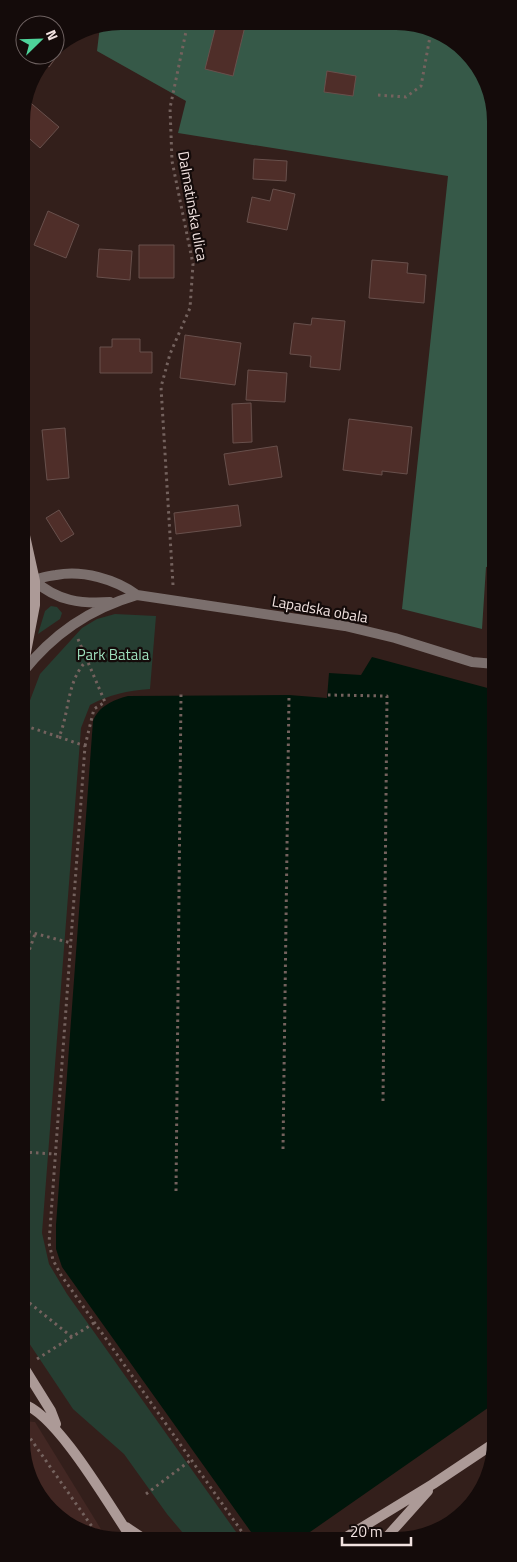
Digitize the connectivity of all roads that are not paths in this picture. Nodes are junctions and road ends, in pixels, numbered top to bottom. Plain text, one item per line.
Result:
1 (30, 558) edge
2 (30, 581) edge
3 (35, 581) junction
4 (137, 595) junction
5 (116, 601) junction
6 (30, 637) edge
7 (487, 663) edge
8 (30, 664) edge
9 (30, 1377) edge
10 (30, 1408) edge
11 (59, 1432) junction
12 (487, 1448) edge
13 (433, 1484) junction
14 (121, 1524) junction
15 (127, 1532) edge
16 (133, 1532) edge
17 (354, 1532) edge
18 (391, 1532) edge

1 - 3 main road
2 - 3 street, Lapadska obala
3 - 4 street, Lapadska obala
3 - 5 street, Lapadska obala
3 - 6 main road
4 - 5 street, Lapadska obala
4 - 7 street, Lapadska obala
5 - 8 street, Lapadska obala
9 - 11 main road
10 - 11 main road
11 - 14 main road
12 - 13 main road
13 - 17 main road
13 - 18 main road
14 - 15 main road
14 - 16 main road

